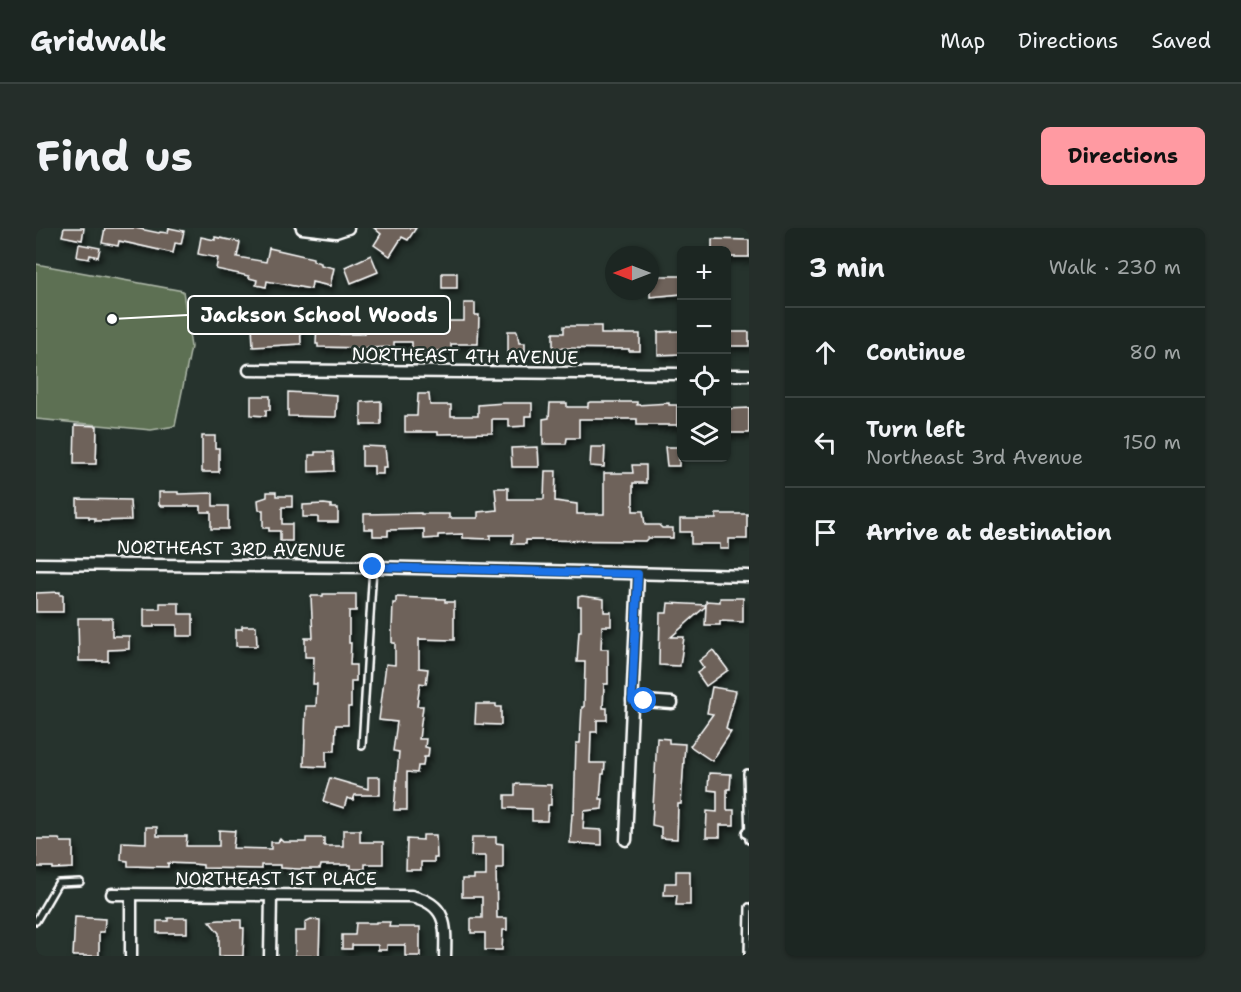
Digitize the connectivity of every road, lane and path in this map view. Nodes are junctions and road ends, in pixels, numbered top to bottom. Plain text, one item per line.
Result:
1 (302, 228) edge
2 (348, 228) edge
3 (249, 370) dead end
4 (677, 374) edge
5 (731, 375) edge
6 (749, 375) edge
7 (36, 564) edge
8 (373, 567) junction
9 (638, 574) junction
10 (749, 576) edge
11 (632, 700) junction
12 (672, 703) dead end
13 (362, 746) dead end
14 (747, 773) dead end
15 (749, 835) edge
16 (626, 840) dead end
17 (80, 882) dead end
18 (112, 894) dead end
19 (131, 894) junction
20 (271, 895) junction
21 (749, 907) edge
22 (36, 921) edge
23 (130, 956) edge
24 (270, 956) edge
25 (445, 956) edge
26 (747, 956) edge

1 - 2 street
3 - 4 street, NORTHEAST 4TH AVENUE
5 - 6 street
7 - 8 street, NORTHEAST 3RD AVENUE
8 - 9 street, NORTHEAST 3RD AVENUE
8 - 13 lane
9 - 10 street, NORTHEAST 3RD AVENUE
9 - 11 street
11 - 12 street
11 - 16 street
14 - 15 lane
17 - 22 lane
18 - 19 street, NORTHEAST 1ST PLACE
19 - 20 street, NORTHEAST 1ST PLACE
19 - 23 street
20 - 24 street
20 - 25 street, NORTHEAST 1ST PLACE
21 - 26 lane

